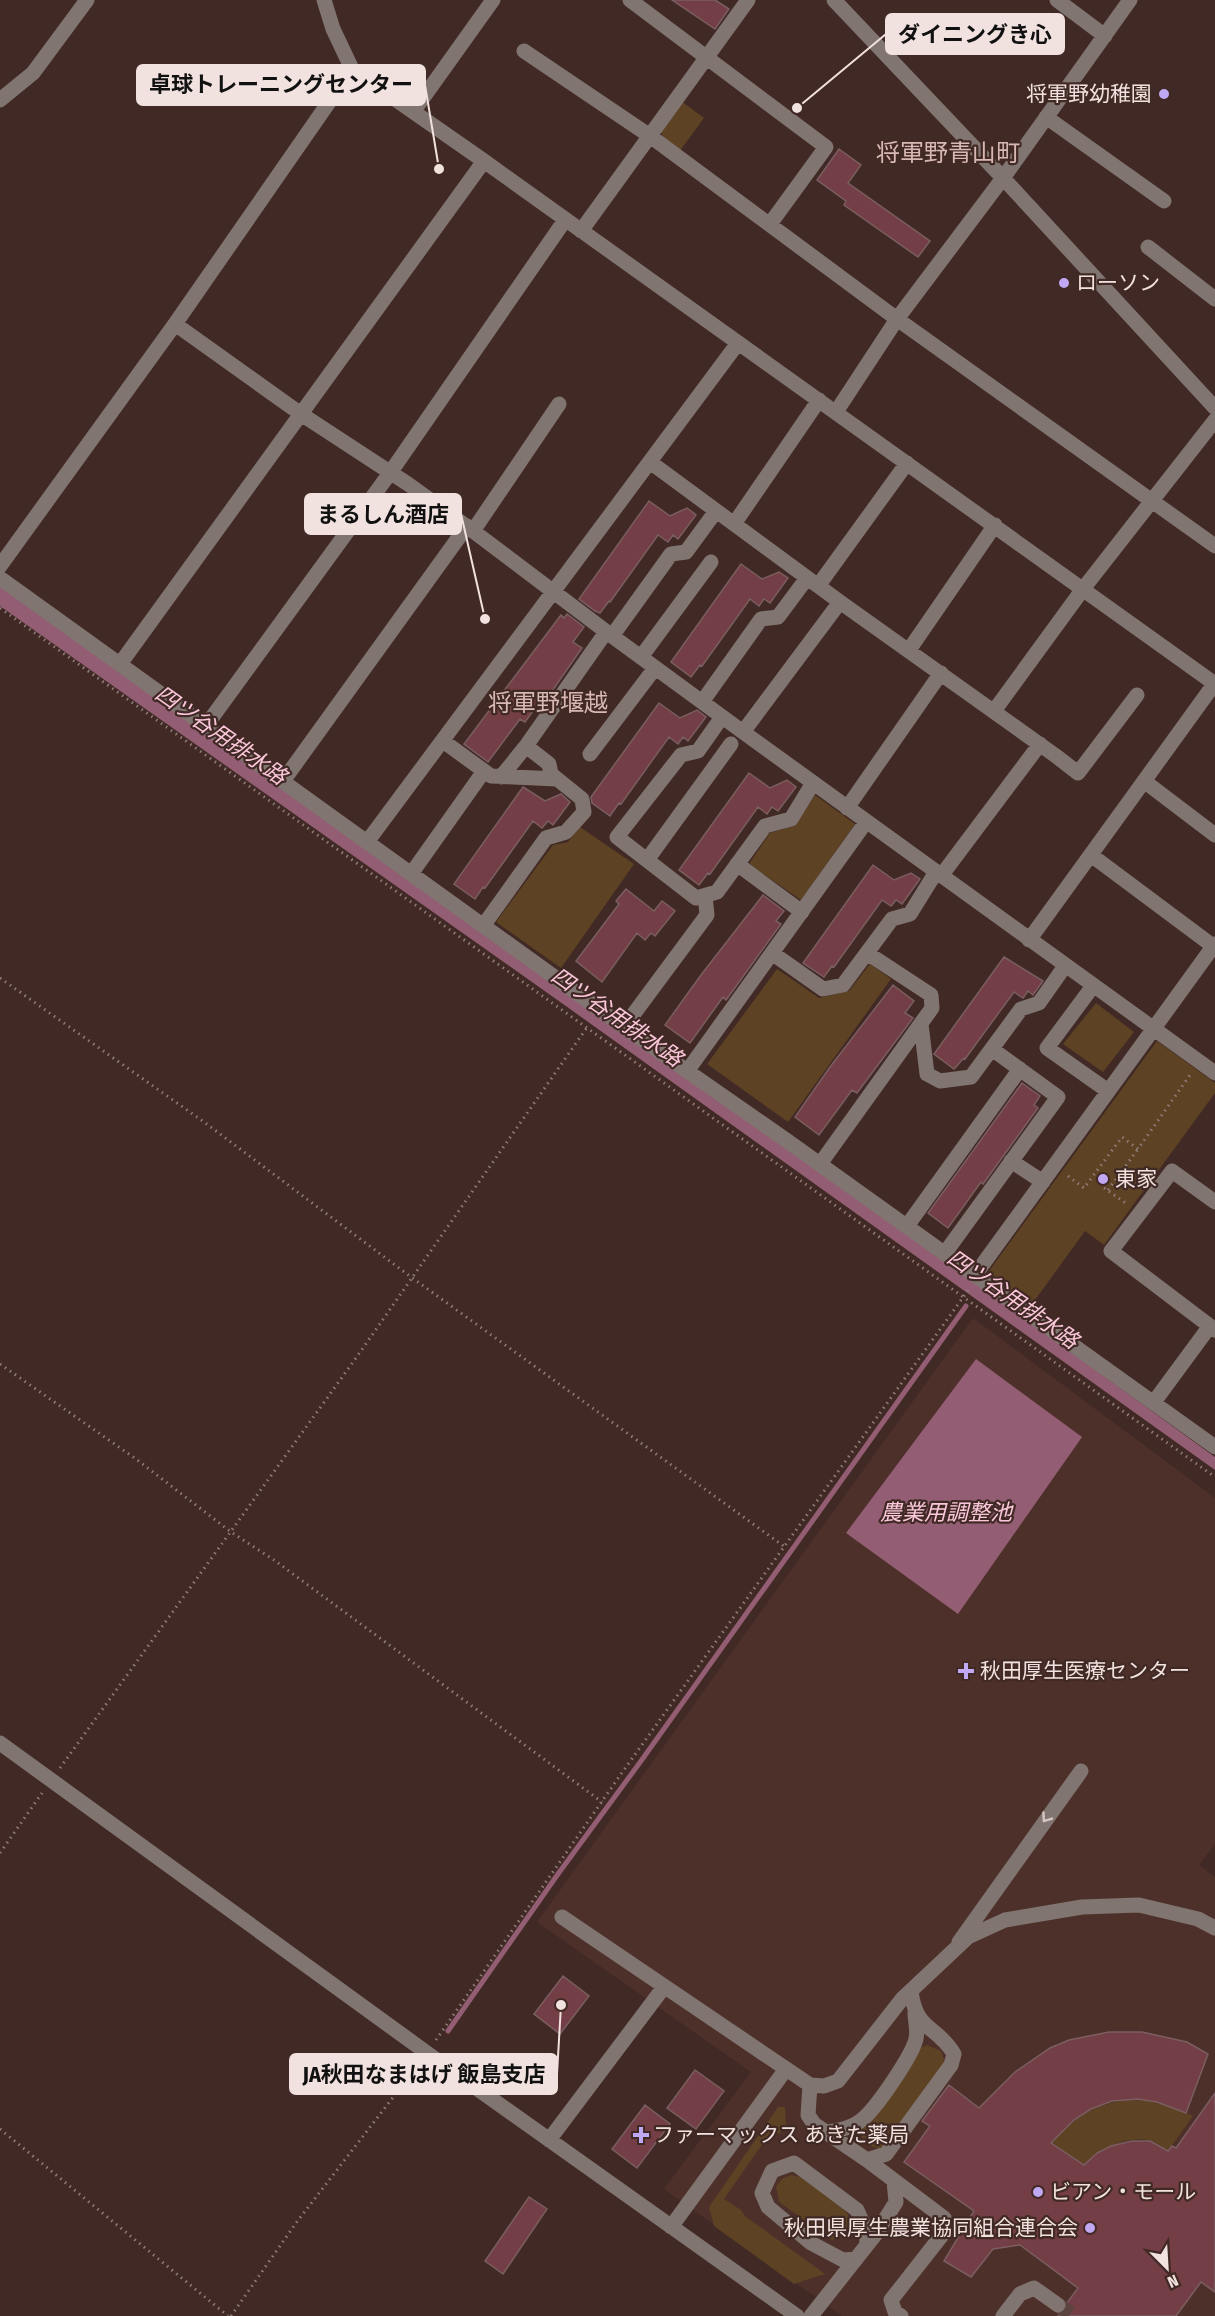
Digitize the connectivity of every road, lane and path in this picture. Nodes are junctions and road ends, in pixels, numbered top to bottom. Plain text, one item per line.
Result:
1 (87, 0) edge
2 (324, 0) edge
3 (493, 0) edge
4 (630, 0) edge
5 (834, 0) edge
6 (1057, 0) edge
7 (1130, 0) edge
8 (741, 2) edge
9 (1105, 36) junction
10 (524, 51) dead end
11 (707, 56) junction
12 (352, 69) junction
13 (0, 100) edge
14 (413, 112) junction
15 (1046, 117) junction
16 (650, 136) junction
17 (484, 161) junction
18 (1003, 178) junction
19 (1164, 201) dead end
20 (565, 220) junction
21 (770, 224) junction
22 (581, 231) junction
23 (1148, 247) dead end
24 (1215, 299) edge
25 (897, 319) junction
26 (175, 324) junction
27 (738, 343) junction
28 (819, 400) junction
29 (559, 404) dead end
30 (1215, 408) edge
31 (836, 412) junction
32 (301, 414) junction
33 (1215, 420) edge
34 (650, 462) junction
35 (907, 463) junction
36 (390, 473) junction
37 (1153, 502) junction
38 (716, 511) junction
39 (734, 524) junction
40 (995, 525) junction
41 (470, 529) junction
42 (1215, 546) edge
43 (711, 562) dead end
44 (0, 566) edge
45 (0, 578) edge
46 (813, 582) junction
47 (1083, 589) junction
48 (552, 591) junction
49 (840, 602) junction
50 (0, 608) edge
51 (609, 634) junction
52 (909, 650) junction
53 (641, 657) junction
54 (120, 664) junction
55 (655, 668) junction
56 (941, 673) junction
57 (1215, 683) edge
58 (1137, 695) dead end
59 (702, 702) junction
60 (994, 711) junction
61 (722, 717) junction
62 (206, 726) junction
63 (743, 732) junction
64 (443, 741) junction
65 (731, 744) dead end
66 (1040, 744) junction
67 (526, 746) junction
68 (590, 754) dead end
69 (484, 771) junction
70 (501, 777) junction
71 (557, 779) junction
72 (283, 781) junction
73 (1144, 781) junction
74 (813, 783) junction
75 (847, 808) junction
76 (866, 822) junction
77 (1215, 835) edge
78 (367, 842) junction
79 (1091, 855) junction
80 (648, 860) junction
81 (738, 864) junction
82 (411, 874) junction
83 (939, 874) junction
84 (705, 896) junction
85 (802, 912) junction
86 (483, 926) junction
87 (1029, 940) junction
88 (1214, 945) edge
89 (772, 952) junction
90 (867, 953) junction
91 (1065, 966) junction
92 (0, 978) edge
93 (1093, 986) junction
94 (921, 1024) junction
95 (588, 1026) junction
96 (624, 1027) junction
97 (1153, 1030) junction
98 (992, 1049) junction
99 (1020, 1069) junction
100 (1195, 1069) dead end
101 (688, 1070) junction
102 (1215, 1073) edge
103 (1108, 1091) junction
104 (1138, 1149) junction
105 (1011, 1161) junction
106 (820, 1164) junction
107 (1054, 1166) junction
108 (1042, 1182) junction
109 (1215, 1202) edge
110 (1140, 1213) junction
111 (907, 1226) junction
112 (945, 1253) junction
113 (975, 1275) junction
114 (411, 1277) junction
115 (964, 1296) junction
116 (1213, 1328) edge
117 (0, 1364) edge
118 (1154, 1402) junction
119 (1215, 1447) edge
120 (1215, 1476) edge
121 (231, 1532) junction
122 (785, 1547) junction
123 (0, 1743) edge
124 (1081, 1771) dead end
125 (52, 1780) junction
126 (602, 1802) junction
127 (0, 1852) edge
128 (562, 1917) dead end
129 (1215, 1928) edge
130 (948, 1957) junction
131 (664, 1987) junction
132 (911, 1991) junction
133 (915, 2012) junction
134 (427, 2053) junction
135 (786, 2069) junction
136 (810, 2085) junction
137 (0, 2129) edge
138 (827, 2132) junction
139 (549, 2140) junction
140 (867, 2160) junction
141 (894, 2181) junction
142 (671, 2227) junction
143 (867, 2244) junction
144 (856, 2259) junction
145 (1058, 2305) tunnel mouth
146 (230, 2316) edge
147 (797, 2316) edge
148 (811, 2316) edge
149 (901, 2316) edge
150 (1003, 2316) edge

1 - 13 street
2 - 12 street
3 - 14 street
4 - 11 street
5 - 18 street
6 - 9 street
7 - 9 street
8 - 11 street
9 - 15 street
10 - 16 street
11 - 16 street
11 - 21 street
12 - 14 street
12 - 26 street
14 - 17 street
15 - 18 street
15 - 19 street
16 - 21 street
16 - 22 street
17 - 20 street
17 - 32 street
18 - 25 street
18 - 30 street
20 - 22 street
20 - 36 street
21 - 25 street
22 - 27 street
23 - 24 street
25 - 31 street
25 - 37 street
26 - 32 street
26 - 44 street
27 - 28 street
27 - 34 street
28 - 31 street
28 - 39 street
29 - 41 street
31 - 35 street
32 - 36 street
32 - 54 street
33 - 37 street
34 - 38 street
34 - 48 street
35 - 40 street
35 - 46 street
36 - 41 street
36 - 62 street
37 - 42 street
37 - 47 street
38 - 39 street
38 - 51 street
39 - 46 street
40 - 47 street
40 - 52 street
41 - 48 street
41 - 72 street
43 - 53 street
45 - 54 street
46 - 49 street
46 - 59 street
47 - 57 street
47 - 60 street
48 - 51 street
48 - 64 street
49 - 52 street
49 - 63 street
50 - 95 path
51 - 53 street
51 - 67 street
52 - 56 street
53 - 55 street
54 - 62 street
55 - 59 street
55 - 68 street
56 - 60 street
56 - 75 street
57 - 73 street
58 - 66 street
59 - 61 street
60 - 66 street
61 - 63 street
61 - 80 street
62 - 72 street
63 - 74 street
64 - 69 street
64 - 78 street
65 - 80 street
66 - 83 street
67 - 70 street
67 - 71 street
69 - 70 street
69 - 82 street
70 - 71 street
71 - 86 street
72 - 78 street
73 - 77 street
73 - 79 street
74 - 75 street
74 - 81 street
75 - 76 street
76 - 83 street
76 - 85 street
78 - 82 street
79 - 87 street
79 - 88 street
80 - 84 street
81 - 84 street
81 - 85 street
82 - 86 street
83 - 87 street
83 - 90 street
84 - 96 street
85 - 89 street
86 - 96 street
87 - 91 street
88 - 97 street
89 - 90 street
89 - 101 street
90 - 94 street
91 - 93 street
91 - 98 street
92 - 114 path
93 - 97 street
93 - 103 street
94 - 98 street
94 - 106 street
95 - 114 path
95 - 115 path
96 - 101 street
97 - 102 street
97 - 103 street
98 - 99 street
99 - 105 street
99 - 111 street
100 - 104 path
101 - 106 street
103 - 107 street
104 - 107 path
104 - 110 path
105 - 108 street
105 - 112 street
106 - 111 street
107 - 108 street
108 - 113 street
109 - 110 street
110 - 116 street
111 - 112 street
112 - 113 street
113 - 118 street
114 - 121 path
114 - 122 path
115 - 120 path
115 - 122 path
116 - 118 street
117 - 121 path
118 - 119 street
121 - 125 path
121 - 126 path
122 - 126 path
123 - 125 street
124 -> 130 street
125 - 127 path
125 - 134 street
126 - 134 path
128 - 131 street
129 - 130 street
130 - 132 street
131 - 135 street
131 - 139 street
132 - 133 street
132 - 136 street
133 - 138 street
133 - 140 street
134 - 139 street
134 - 146 path
135 - 136 street
135 - 142 street
136 - 138 street
137 - 146 path
138 - 140 street
139 - 142 street
140 - 141 street
141 - 143 street
141 - 149 street
142 - 147 street
143 - 144 street
143 - 144 street
144 - 148 street
145 - 150 street

